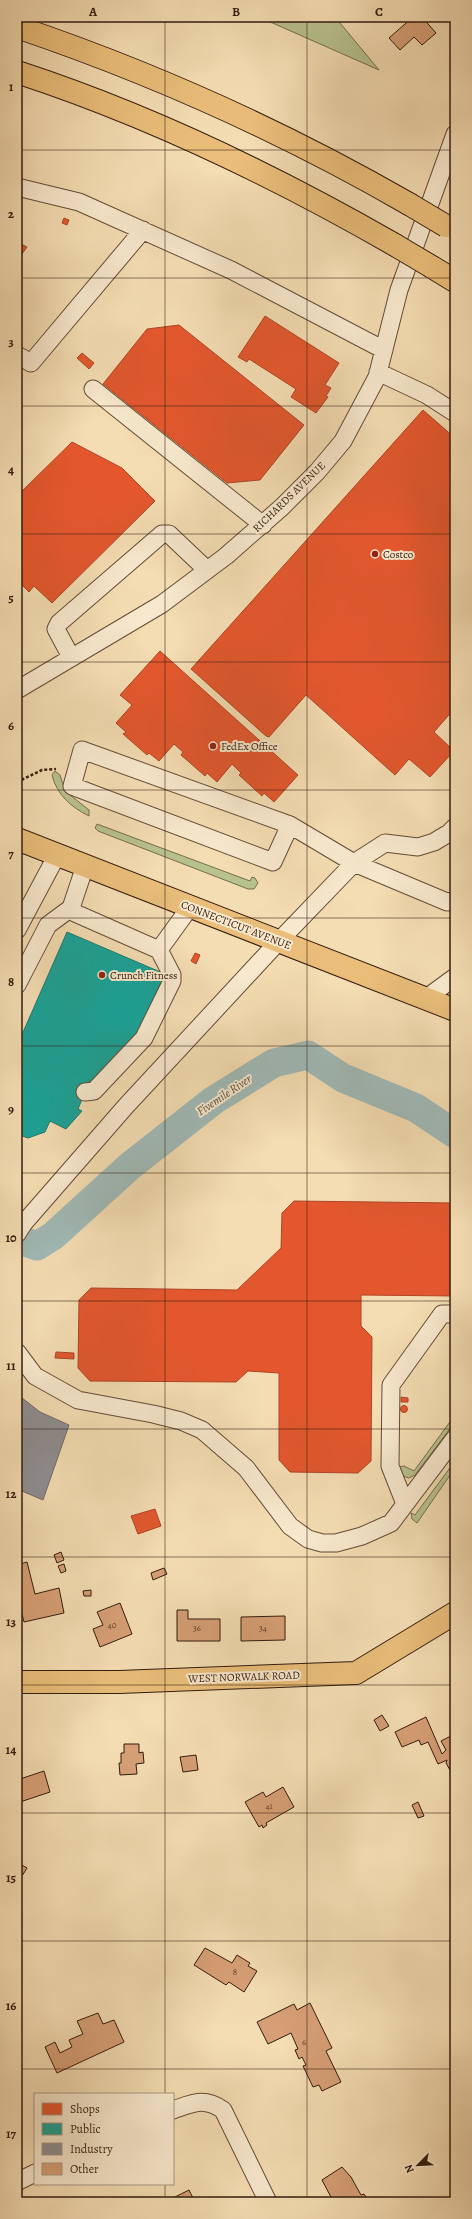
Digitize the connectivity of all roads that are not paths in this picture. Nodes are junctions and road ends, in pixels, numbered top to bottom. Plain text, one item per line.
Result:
1 (17, 27) edge
2 (17, 72) edge
3 (455, 134) edge
4 (17, 187) edge
5 (450, 228) edge
6 (143, 230) junction
7 (455, 281) edge
8 (384, 350) junction
9 (17, 355) edge
10 (378, 372) junction
11 (93, 389) dead end
12 (455, 413) edge
13 (262, 525) junction
14 (207, 570) junction
15 (70, 657) junction
16 (17, 690) edge
17 (290, 825) junction
18 (455, 827) edge
19 (17, 840) edge
20 (57, 855) junction
21 (354, 863) junction
22 (85, 866) junction
23 (455, 901) edge
24 (190, 907) junction
25 (71, 908) junction
26 (17, 930) edge
27 (279, 941) junction
28 (159, 950) junction
29 (455, 977) edge
30 (17, 985) edge
31 (425, 998) junction
32 (455, 1010) edge
33 (85, 1092) dead end
34 (21, 1229) edge
35 (455, 1314) edge
36 (17, 1352) edge
37 (455, 1438) edge
38 (406, 1504) junction
39 (455, 1613) edge
40 (17, 1682) edge
41 (174, 2110) edge
42 (34, 2174) edge
43 (17, 2182) edge
44 (268, 2202) edge

1 - 5 main road, bridge
2 - 7 main road, bridge
3 - 8 street, RICHARDS AVENUE
4 - 6 street
6 - 8 street
6 - 9 street
8 - 10 street, RICHARDS AVENUE
10 - 12 street
10 - 13 street, RICHARDS AVENUE
11 - 13 street
13 - 14 street, RICHARDS AVENUE
14 - 15 street, RICHARDS AVENUE
14 - 15 street
15 - 16 street, RICHARDS AVENUE
17 - 17 street
17 - 21 street
18 - 21 street
19 - 20 main road, CONNECTICUT AVENUE
20 - 22 main road, CONNECTICUT AVENUE
20 - 26 street
21 - 23 street
21 - 27 street
22 - 24 main road, CONNECTICUT AVENUE
22 - 25 street
24 - 27 main road, CONNECTICUT AVENUE
24 - 28 street
25 - 28 street
25 - 30 street
27 - 31 main road, CONNECTICUT AVENUE
27 - 34 street
28 - 33 street
29 - 31 street
31 - 32 main road, CONNECTICUT AVENUE
35 - 38 street
36 - 38 street
37 - 38 street
39 - 40 main road, WEST NORWALK ROAD
41 - 44 street
42 - 43 street

